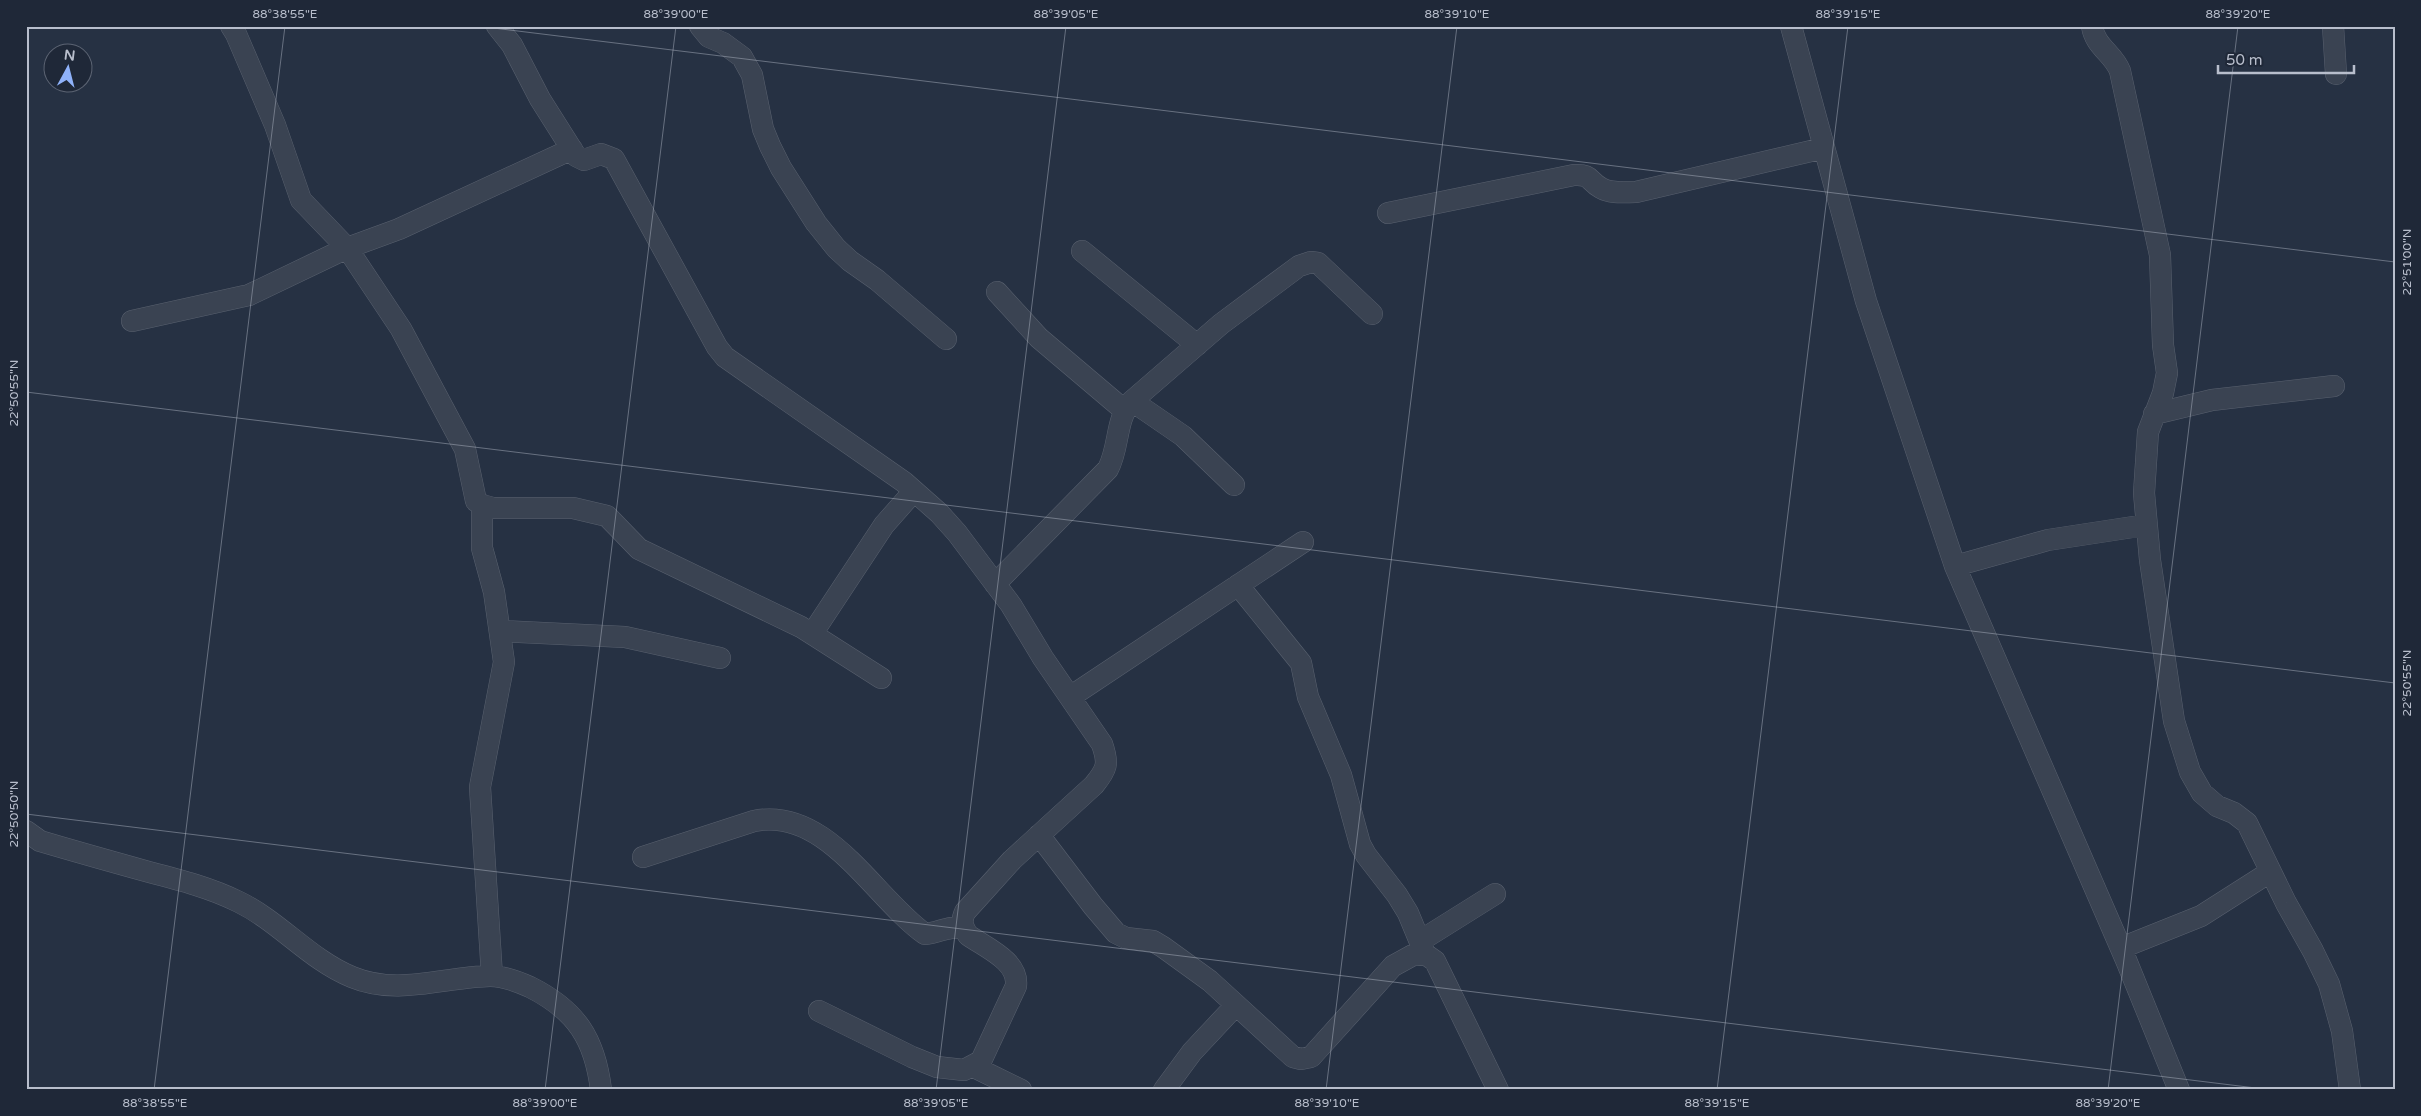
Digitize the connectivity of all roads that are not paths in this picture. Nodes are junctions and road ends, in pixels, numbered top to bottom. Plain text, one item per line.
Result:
1 (231, 26) edge
2 (496, 26) edge
3 (700, 26) edge
4 (1792, 26) edge
5 (2092, 26) edge
6 (2333, 26) edge
7 (2336, 74) dead end
8 (1824, 148) junction
9 (572, 149) junction
10 (1388, 213) dead end
11 (348, 248) junction
12 (1082, 251) dead end
13 (997, 292) dead end
14 (1372, 314) dead end
15 (132, 321) dead end
16 (946, 339) dead end
17 (1197, 345) junction
18 (2334, 386) dead end
19 (1128, 406) junction
20 (2154, 414) junction
21 (1234, 485) dead end
22 (914, 491) junction
23 (482, 505) junction
24 (2146, 525) junction
25 (1303, 542) dead end
26 (1955, 566) junction
27 (996, 584) junction
28 (1238, 585) junction
29 (500, 631) junction
30 (812, 634) junction
31 (720, 658) dead end
32 (881, 678) dead end
33 (1070, 697) junction
34 (26, 830) edge
35 (1040, 835) junction
36 (643, 857) dead end
37 (2270, 872) junction
38 (1495, 894) dead end
39 (963, 928) junction
40 (1423, 947) junction
41 (2121, 948) junction
42 (492, 976) junction
43 (1236, 1006) junction
44 (819, 1011) dead end
45 (974, 1067) junction
46 (601, 1090) edge
47 (1021, 1090) edge
48 (1164, 1090) edge
49 (1498, 1090) edge
50 (2179, 1090) edge
51 (2350, 1090) edge

1 - 11 street
2 - 9 street
3 - 16 street
4 - 8 street
5 - 20 street
6 - 7 street
8 - 10 street
8 - 26 street
9 - 11 street
9 - 22 street
11 - 15 street
11 - 23 street
12 - 17 street
13 - 19 street
14 - 17 street
17 - 19 street
18 - 20 street
19 - 21 street
19 - 27 street
20 - 24 street
22 - 27 street
22 - 30 street
23 - 29 street
23 - 30 street
24 - 26 street
24 - 37 street
25 - 28 street
26 - 41 street
27 - 33 street
28 - 33 street
28 - 40 street
29 - 31 street
29 - 42 street
30 - 32 street
33 - 35 street
34 - 42 street
35 - 39 street
35 - 43 street
36 - 39 street
37 - 41 street
37 - 51 street
38 - 40 street
39 - 45 street
40 - 43 street
40 - 49 street
41 - 50 street
42 - 46 street
43 - 48 street
44 - 45 street
45 - 47 street

